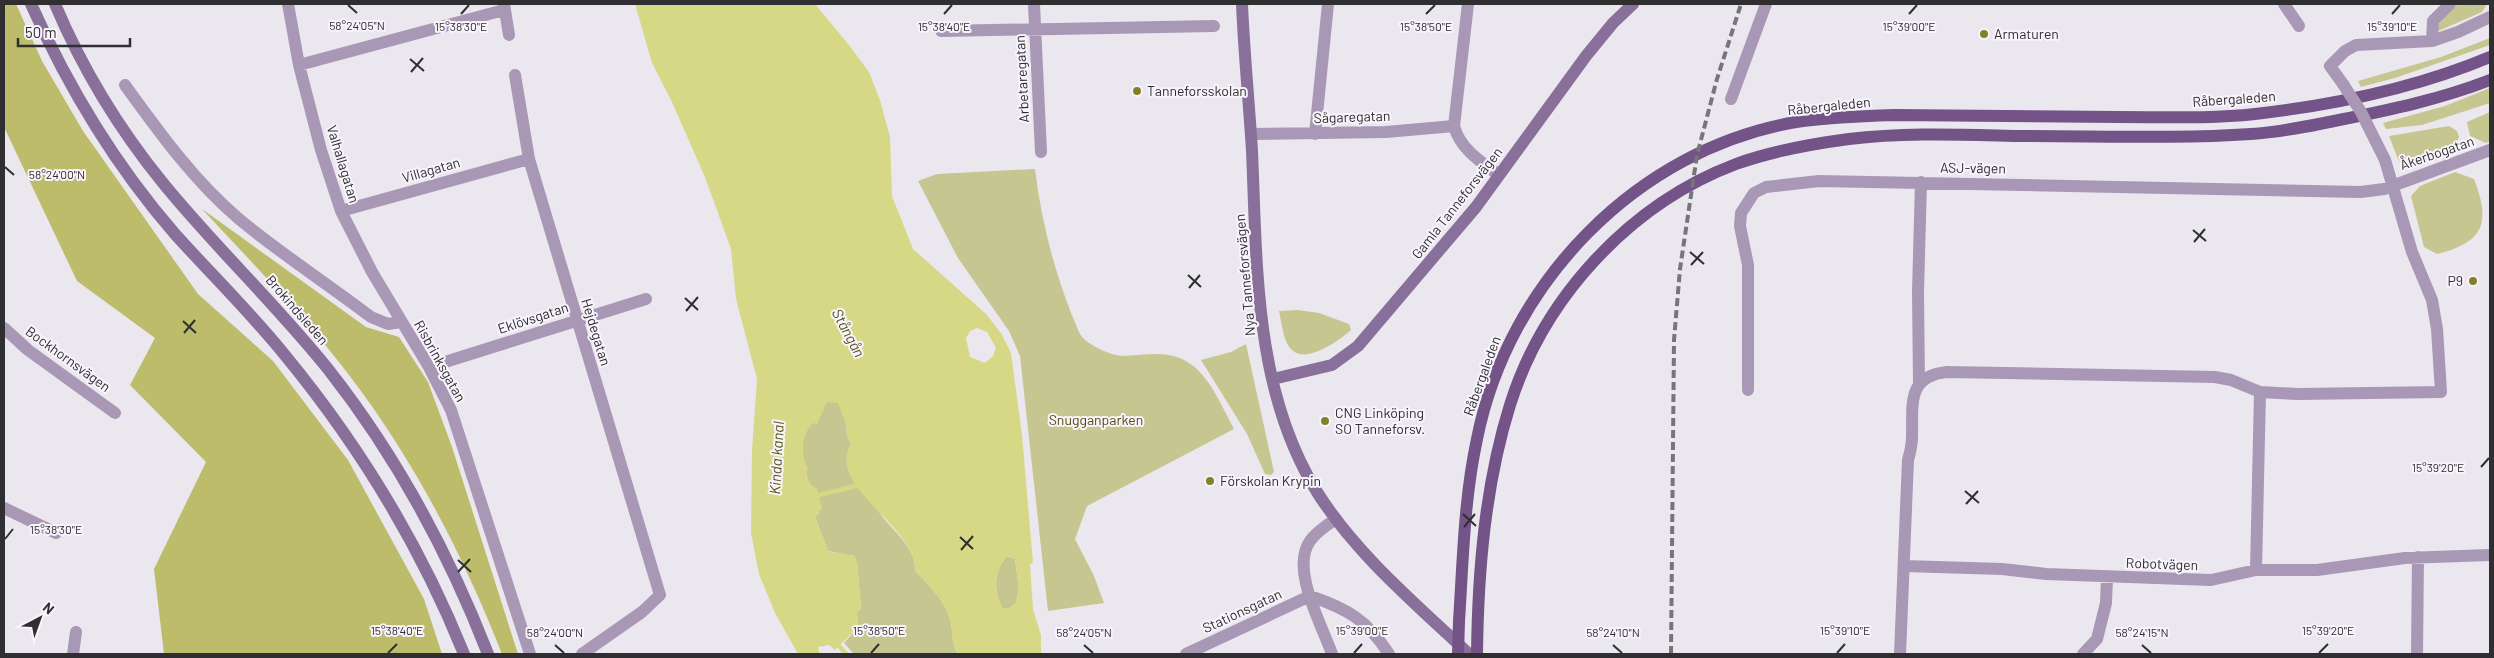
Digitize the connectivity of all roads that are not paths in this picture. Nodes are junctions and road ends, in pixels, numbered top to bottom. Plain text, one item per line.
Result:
1 (31, 4) edge
2 (55, 4) edge
3 (288, 4) edge
4 (1034, 4) edge
5 (1242, 4) edge
6 (1328, 4) edge
7 (1468, 4) edge
8 (1633, 4) edge
9 (1766, 4) edge
10 (2284, 4) edge
11 (2450, 4) edge
12 (504, 7) edge
13 (2490, 17) edge
14 (1214, 26) dead end
15 (2299, 26) dead end
16 (1035, 29) junction
17 (941, 31) dead end
18 (509, 35) dead end
19 (2432, 41) junction
20 (2490, 58) edge
21 (299, 65) junction
22 (515, 76) dead end
23 (2490, 80) edge
24 (125, 85) dead end
25 (1731, 99) dead end
26 (1454, 126) junction
27 (1251, 134) junction
28 (1315, 134) junction
29 (2490, 150) edge
30 (1041, 152) dead end
31 (529, 159) junction
32 (1499, 175) junction
33 (1920, 182) junction
34 (2393, 184) junction
35 (341, 211) junction
36 (646, 298) dead end
37 (577, 320) junction
38 (401, 322) junction
39 (4, 328) edge
40 (429, 367) junction
41 (1273, 379) junction
42 (1919, 384) junction
43 (1748, 390) dead end
44 (2260, 392) junction
45 (115, 413) dead end
46 (4, 508) edge
47 (1336, 519) junction
48 (56, 533) dead end
49 (2490, 555) edge
50 (2418, 556) junction
51 (1904, 566) junction
52 (2256, 570) junction
53 (2107, 577) junction
54 (1310, 596) junction
55 (76, 632) dead end
56 (73, 654) edge
57 (464, 654) edge
58 (488, 654) edge
59 (530, 654) edge
60 (582, 654) edge
61 (1186, 654) edge
62 (1332, 654) edge
63 (1389, 654) edge
64 (1458, 654) edge
65 (1469, 654) edge
66 (1477, 654) edge
67 (1900, 654) edge
68 (2083, 654) edge
69 (2417, 654) edge

1 - 57 main road
2 - 58 main road, Brokindsleden
3 - 21 street, Valhallagatan
4 - 16 street, Arbetaregatan
5 - 27 main road, Nya Tanneforsvägen
6 - 28 street
7 - 26 street
8 - 32 main road, Gamla Tanneforsvägen
9 - 25 street
10 - 15 street
11 - 19 street
12 - 18 street
12 - 21 street
13 - 19 street
14 - 16 street
16 - 17 street
16 - 30 street, Arbetaregatan
19 - 34 street, bridge
20 - 64 main road, Råbergaleden, bridge
21 - 35 street, Valhallagatan
22 - 31 street, Hejdegatan
23 - 66 main road
24 - 38 street, Risbrinksgatan
26 - 28 street, Sågaregatan
26 - 32 street
27 - 28 street, Sågaregatan
27 - 41 main road, Nya Tanneforsvägen
29 - 34 street, Åkerbogatan
31 - 35 street, Villagatan
31 - 37 street, Hejdegatan
32 - 41 main road, Gamla Tanneforsvägen
33 - 34 street, ASJ-vägen
33 - 42 street
33 - 43 street, ASJ-vägen
34 - 44 street
35 - 38 street, Valhallagatan
36 - 37 street, Eklövsgatan
37 - 40 street, Eklövsgatan
37 - 60 street, Hejdegatan
38 - 40 street, Risbrinksgatan
39 - 45 street, Bockhornsvägen
40 - 59 street, Risbrinksgatan
41 - 47 main road, Nya Tanneforsvägen
42 - 44 street
42 - 51 street
44 - 52 street
46 - 48 street
47 - 54 street
47 - 65 main road, Nya Tanneforsvägen
49 - 50 street, Robotvägen
50 - 52 street, Robotvägen
50 - 69 street
51 - 53 street, Robotvägen
51 - 67 street
52 - 53 street, Robotvägen
53 - 68 street
54 - 61 street, Stationsgatan
54 - 62 street
54 - 63 street
55 - 56 street

